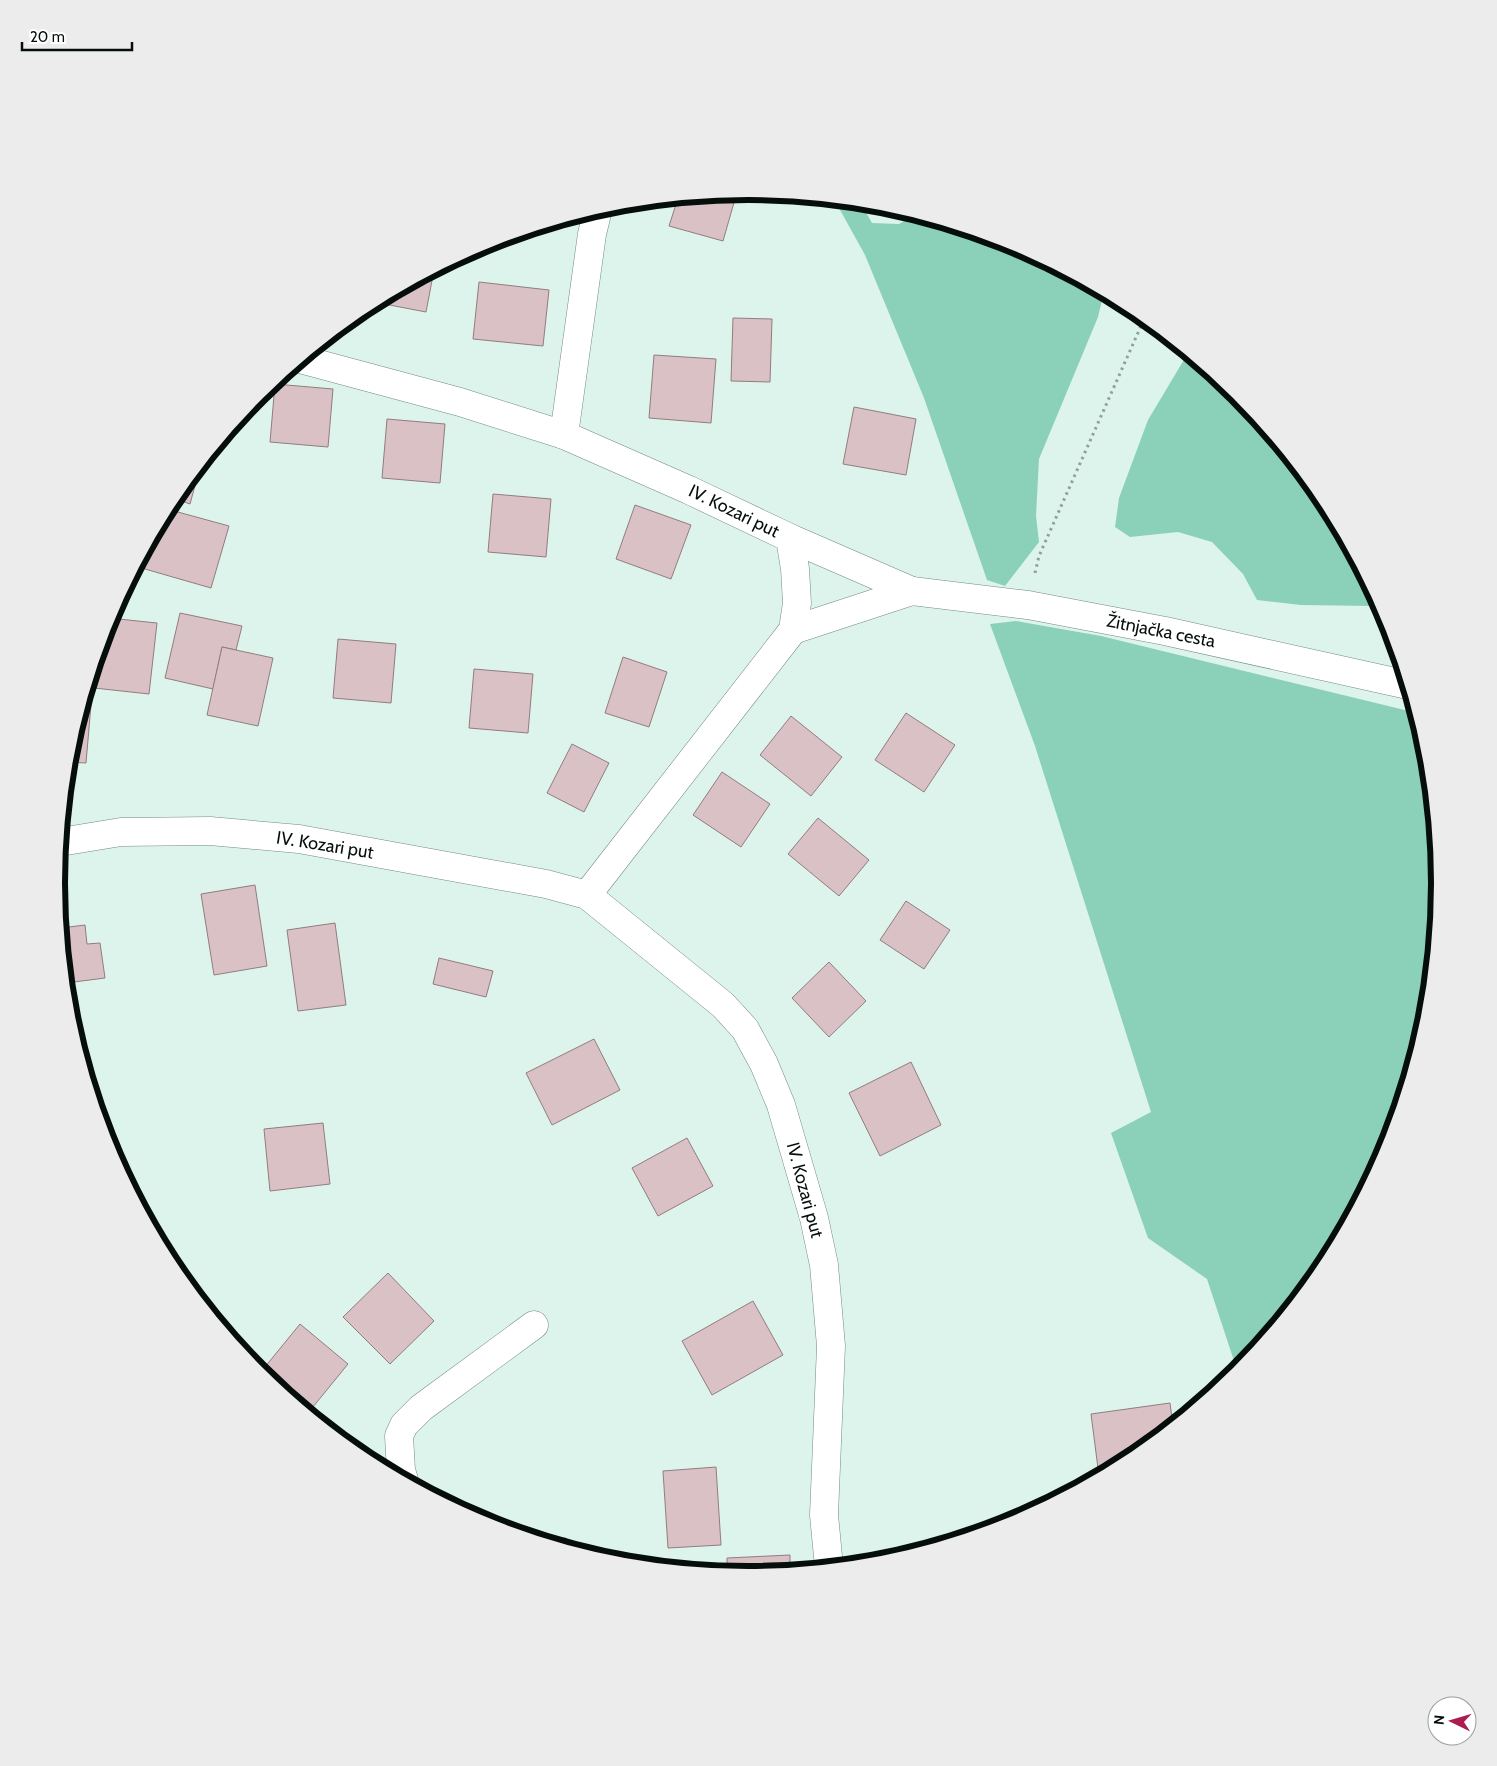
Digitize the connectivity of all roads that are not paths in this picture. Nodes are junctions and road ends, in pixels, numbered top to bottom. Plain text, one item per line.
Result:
1 (596, 217) edge
2 (307, 362) edge
3 (564, 434) junction
4 (790, 538) junction
5 (912, 591) junction
6 (792, 630) junction
7 (1402, 684) edge
8 (66, 841) edge
9 (587, 895) junction
10 (534, 1325) dead end
11 (401, 1471) edge
12 (829, 1562) edge

1 - 3 street
2 - 3 street, IV. Kozari put
3 - 4 street, IV. Kozari put
4 - 5 street
4 - 6 street, IV. Kozari put
5 - 6 street
5 - 7 street, Žitnjačka cesta
6 - 9 street, IV. Kozari put
8 - 9 street, IV. Kozari put
9 - 12 street, IV. Kozari put
10 - 11 street

